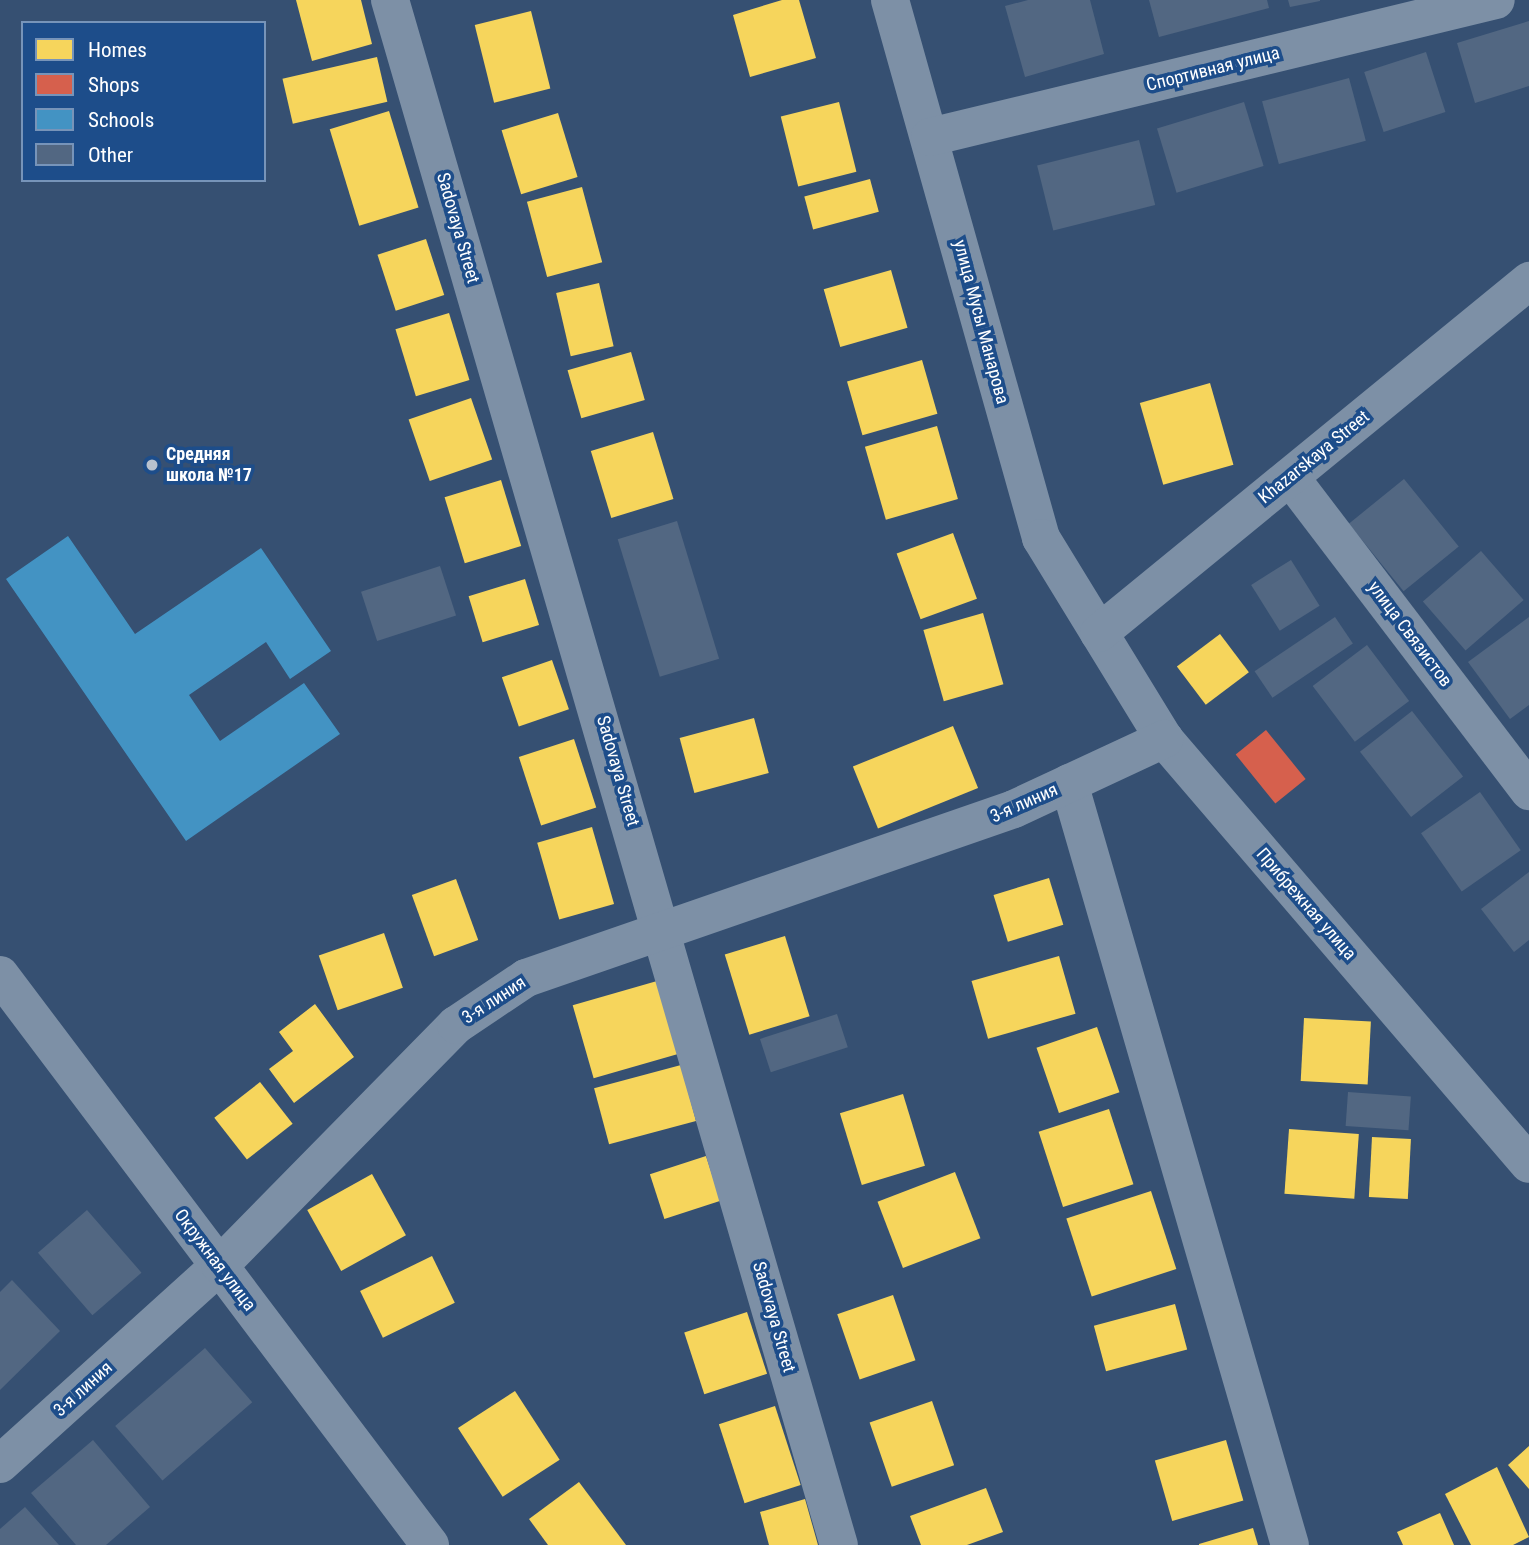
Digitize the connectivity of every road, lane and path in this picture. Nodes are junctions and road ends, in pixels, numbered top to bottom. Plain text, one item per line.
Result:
1 (390, 0) edge
2 (890, 0) edge
3 (1496, 0) edge
4 (930, 137) junction
5 (1529, 281) edge
6 (1290, 477) junction
7 (1099, 633) junction
8 (1164, 739) junction
9 (1069, 783) junction
10 (1529, 791) edge
11 (667, 934) junction
12 (0, 975) edge
13 (1529, 1164) edge
14 (220, 1265) junction
15 (0, 1464) edge
16 (430, 1545) edge
17 (839, 1545) edge
18 (1290, 1545) edge

1 - 11 street, Sadovaya Street
2 - 4 street, улица Мусы Манарова
3 - 4 street, Спортивная улица
4 - 7 street, улица Мусы Манарова
5 - 6 street, Khazarskaya Street
6 - 7 street, Khazarskaya Street
6 - 10 street, улица Связистов
7 - 8 street, Прибрежная улица
8 - 9 street, 3-я линия
8 - 13 street, Прибрежная улица
9 - 11 street, 3-я линия
9 - 18 street
11 - 14 street, 3-я линия
11 - 17 street, Sadovaya Street
12 - 14 street, Окружная улица
14 - 15 street, 3-я линия
14 - 16 street, Окружная улица

